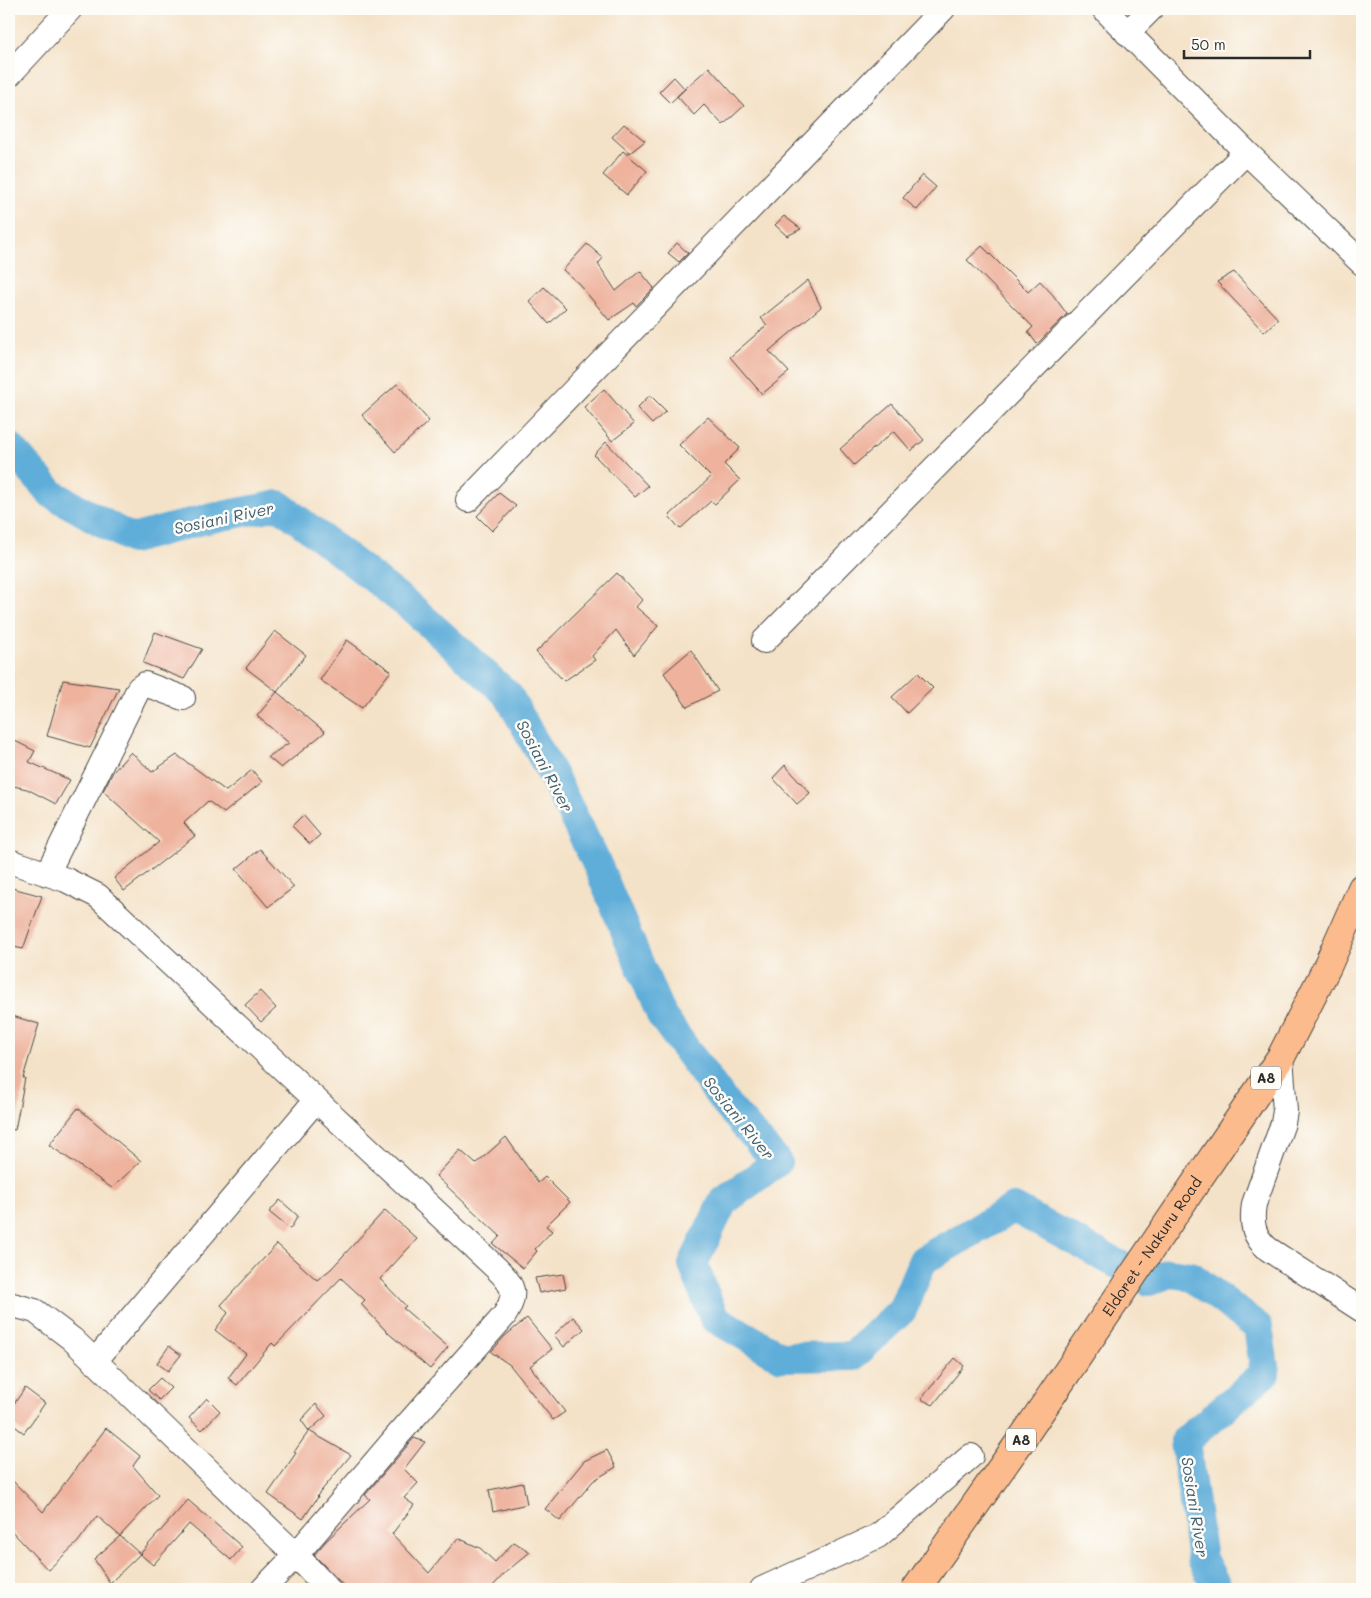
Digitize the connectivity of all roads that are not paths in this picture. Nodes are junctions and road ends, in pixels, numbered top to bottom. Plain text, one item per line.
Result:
1 (70, 9) edge
2 (942, 9) edge
3 (1104, 9) edge
4 (1151, 9) edge
5 (1127, 33) junction
6 (9, 75) edge
7 (1246, 152) junction
8 (1362, 263) edge
9 (468, 500) dead end
10 (764, 641) dead end
11 (183, 698) dead end
12 (9, 861) edge
13 (47, 874) junction
14 (1362, 888) edge
15 (1280, 1057) junction
16 (316, 1100) junction
17 (9, 1304) edge
18 (1362, 1310) edge
19 (94, 1362) junction
20 (971, 1456) dead end
21 (296, 1555) junction
22 (263, 1589) edge
23 (328, 1589) edge
24 (762, 1589) edge
25 (916, 1589) edge

1 - 6 street
2 - 9 street
3 - 5 street
4 - 5 street
5 - 7 street
7 - 8 street
7 - 10 street
11 - 13 street
12 - 13 street
13 - 16 street
14 - 15 highway, Eldoret - Nakuru Road / A8
15 - 18 street
15 - 25 highway, Eldoret - Nakuru Road / A8
16 - 19 street
16 - 21 street
17 - 19 street
19 - 21 street
20 - 24 street
21 - 22 street
21 - 23 street

